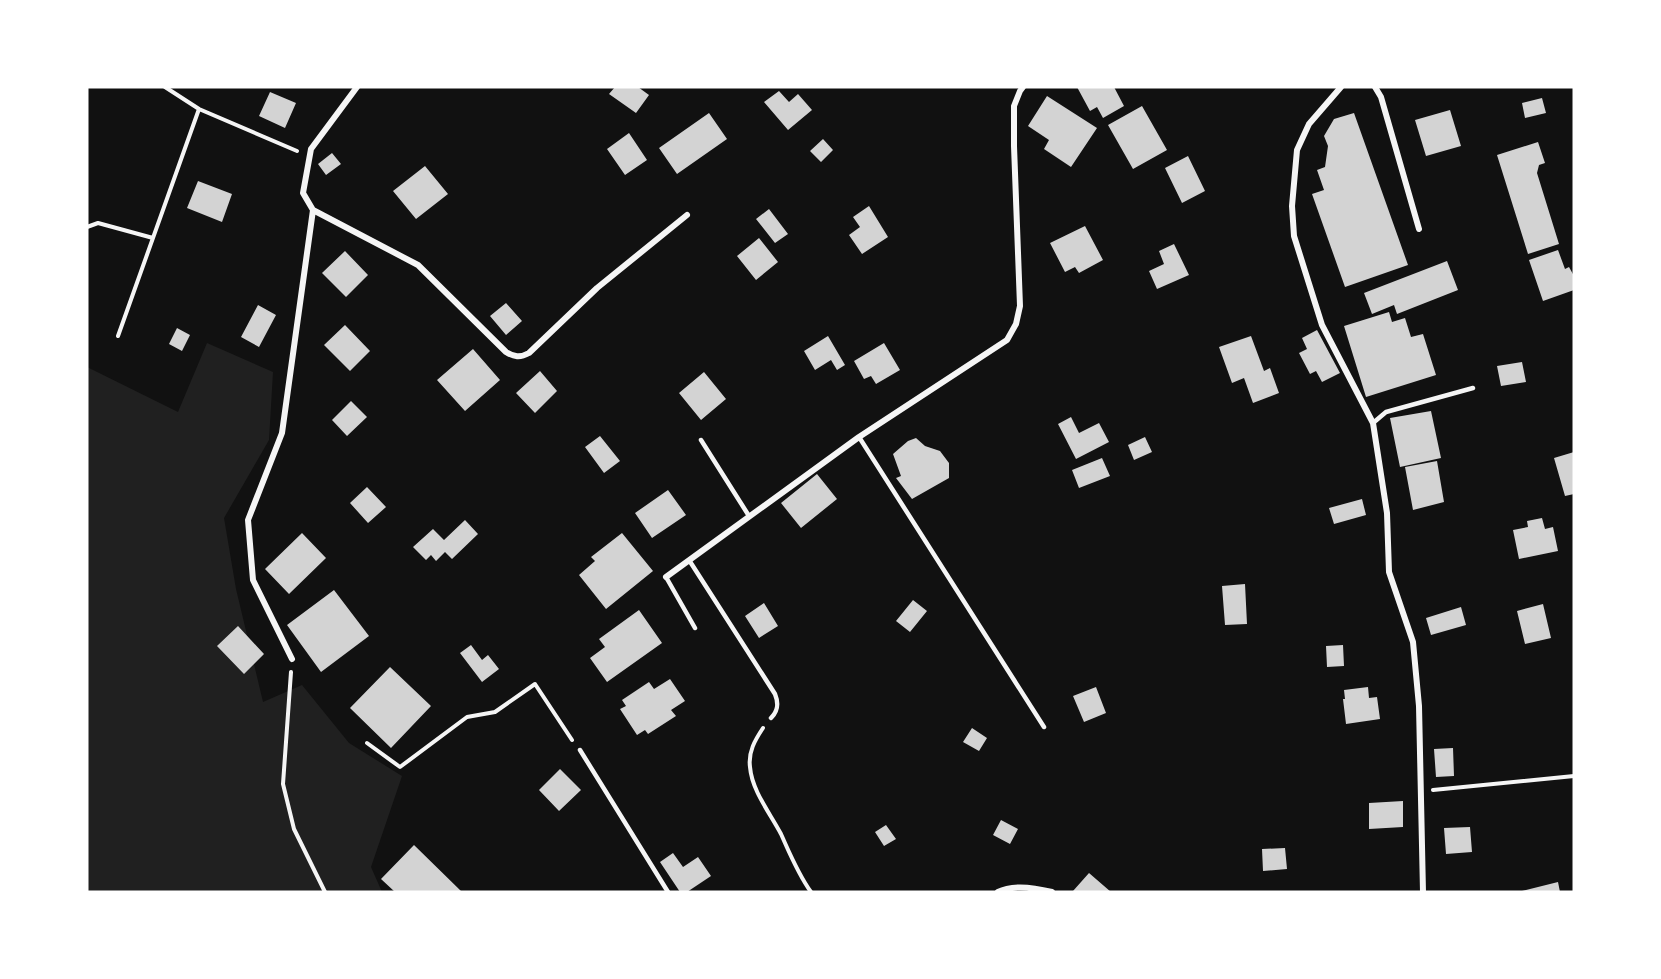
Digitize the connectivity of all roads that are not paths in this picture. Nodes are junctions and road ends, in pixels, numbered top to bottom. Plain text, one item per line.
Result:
1 (357, 87) edge
2 (1023, 87) edge
3 (1341, 87) edge
4 (1375, 87) edge
5 (313, 210) junction
6 (687, 215) dead end
7 (1419, 230) dead end
8 (1473, 388) dead end
9 (1373, 423) junction
10 (859, 437) junction
11 (701, 440) dead end
12 (749, 516) junction
13 (689, 560) junction
14 (666, 577) joint
15 (695, 628) dead end
16 (292, 659) road end
17 (771, 718) road end
18 (1044, 727) dead end
19 (580, 750) road end
20 (668, 892) edge
21 (998, 892) edge
22 (1052, 892) edge
23 (1423, 892) edge

1 - 5 street
2 - 10 street
3 - 9 street
4 - 7 street
5 - 6 street
5 - 16 street
8 - 9 lane
9 - 23 street
10 - 12 street
10 - 18 lane
11 - 12 lane
12 - 13 street
13 - 14 street
13 - 17 lane
14 - 15 lane
19 - 20 lane
21 - 22 street

